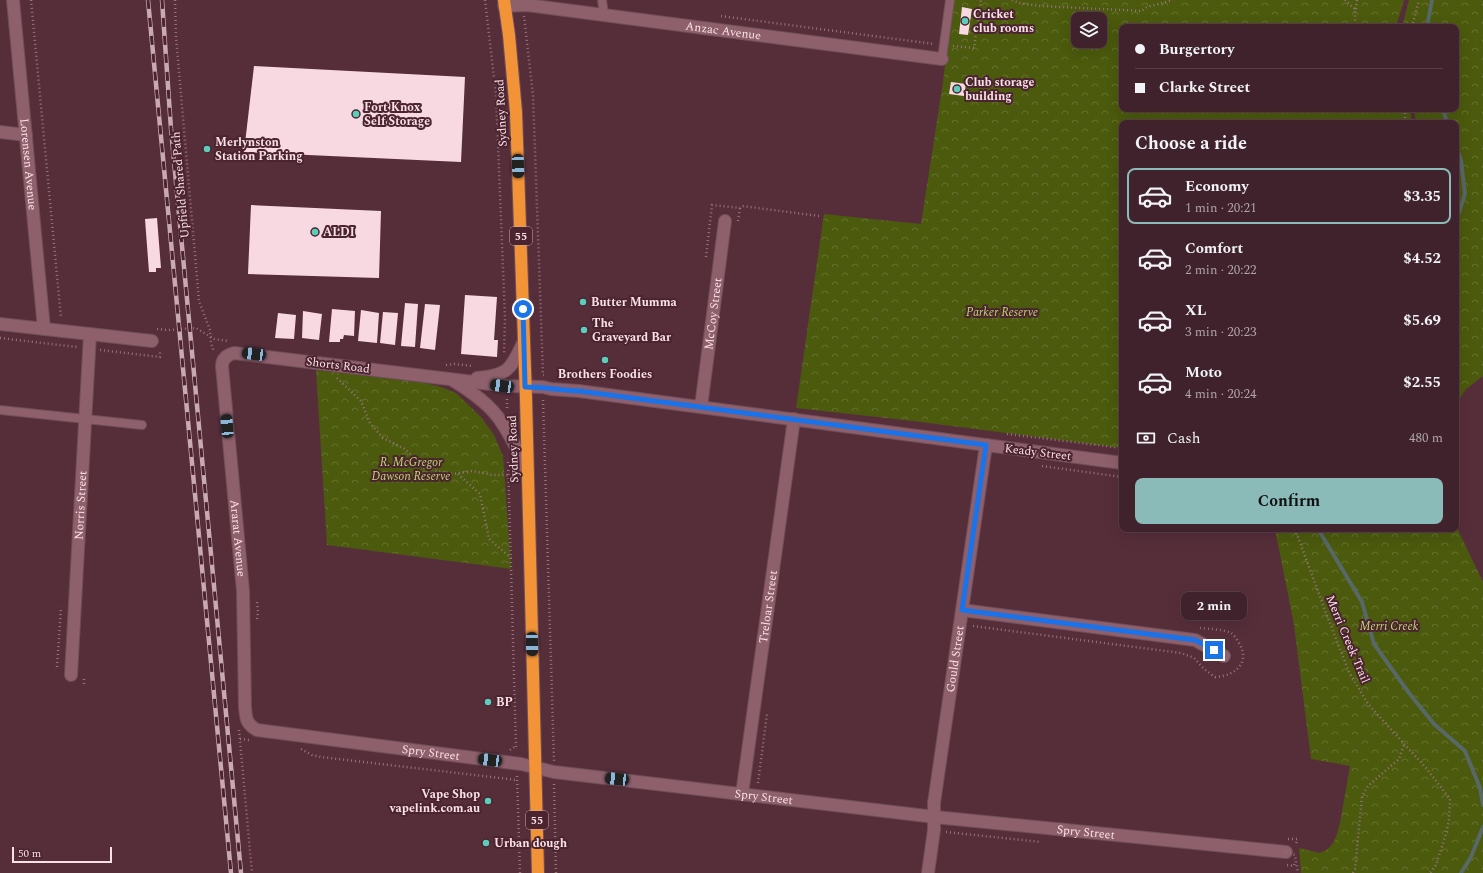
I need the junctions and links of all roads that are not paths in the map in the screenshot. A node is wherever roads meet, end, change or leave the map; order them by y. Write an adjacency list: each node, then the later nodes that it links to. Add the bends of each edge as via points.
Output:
1 (13, 0): 8 (street, Lorensen Avenue)
2 (602, 0): 5 (lane)
3 (950, 0): 6 (lane)
4 (504, 3): 5 (street, Anzac Avenue); 14 (highway, Sydney Road / 55, via 516,112)
5 (604, 14): 6 (street, Anzac Avenue)
6 (942, 59)
7 (0, 132): 8 (street)
8 (26, 135): 11 (street, Lorensen Avenue)
9 (725, 221): 18 (street, McCoy Street)
10 (0, 324): 11 (street)
11 (44, 329): 12 (street)
12 (90, 334): 13 (street); 20 (street, Norris Street)
13 (152, 341)
14 (524, 341): 16 (street, Shorts Road, via 512,365 505,372 490,377); 17 (highway, Sydney Road / 55)
15 (225, 358): 16 (street, Shorts Road, via 238,353); 29 (street, Ararat Avenue, via 222,366 242,591)
16 (456, 380): 17 (street, Shorts Road); 25 (street, Shorts Road, via 474,393 502,422)
17 (525, 387): 18 (street, Keady Street, via 579,391); 25 (highway, Sydney Road / 55)
18 (701, 407): 21 (street, Keady Street)
19 (0, 410): 20 (lane)
20 (85, 419): 22 (lane); 28 (street, Norris Street)
21 (794, 420): 23 (street, Keady Street); 31 (street, Treloar Street)
22 (142, 425)
23 (986, 445): 24 (street, Keady Street); 26 (street, Gould Street)
24 (1119, 463)
25 (528, 473): 30 (highway, Sydney Road / 55)
26 (962, 610): 27 (street, via 1195,640); 32 (street, Gould Street, via 934,803)
27 (1224, 656)
28 (71, 676)
29 (247, 722): 30 (street, Spry Street, via 257,730)
30 (536, 768): 31 (street, Spry Street); 34 (highway, Sydney Road / 55)
31 (742, 794): 32 (street, Spry Street)
32 (935, 817): 33 (street, Spry Street); 35 (street, Gould Street)
33 (1286, 852)
34 (538, 873)
35 (928, 873)

